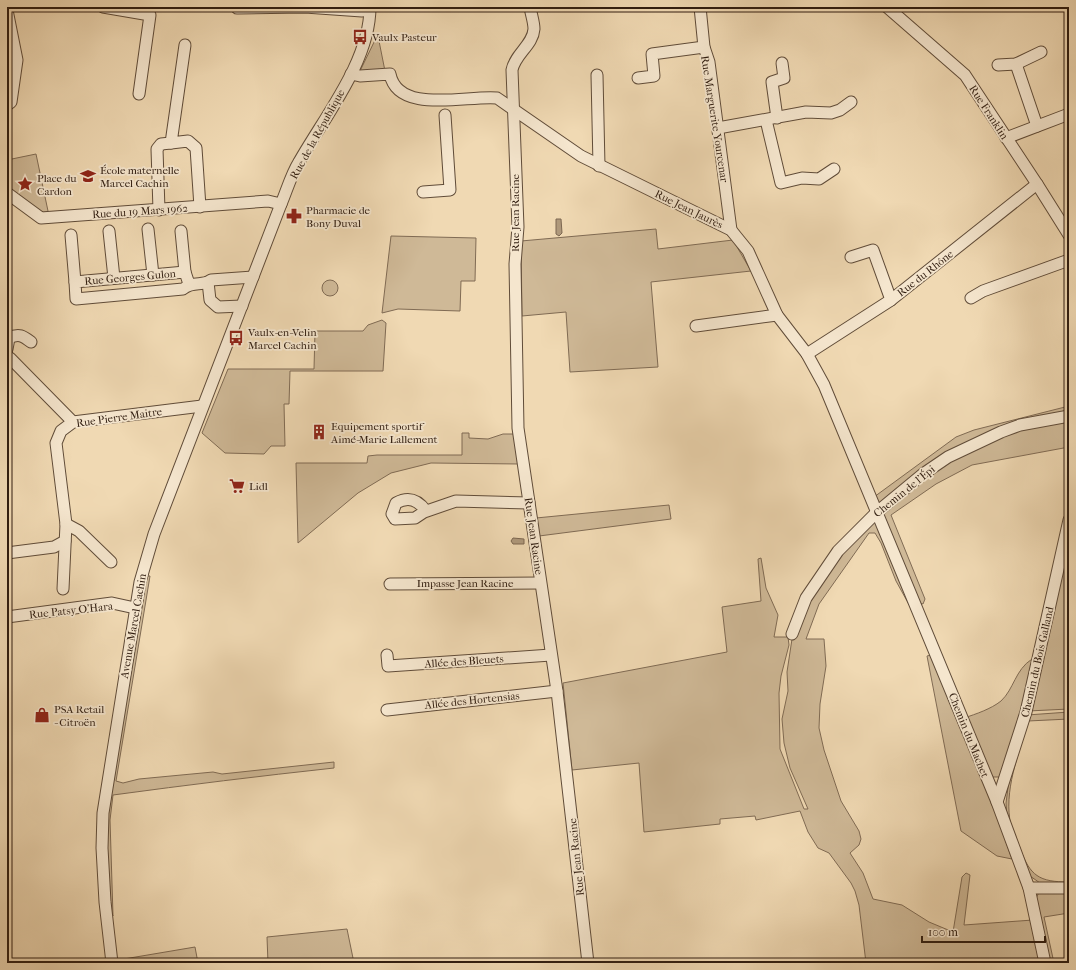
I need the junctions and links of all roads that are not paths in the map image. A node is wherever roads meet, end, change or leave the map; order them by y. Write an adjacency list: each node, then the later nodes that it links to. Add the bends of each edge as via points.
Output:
1 (103, 7): 20 (street, via 150,15)
2 (297, 7): 6 (street); 7 (street)
3 (530, 7): 24 (street, Rue Jean Racine, via 534,29 531,39 513,63)
4 (700, 7): 10 (street, Rue Marguerite Yourcenar)
5 (887, 7): 29 (street, Rue Franklin, via 965,76)
6 (238, 8)
7 (366, 9): 16 (street, Rue de la République, via 370,24)
8 (7, 10): 15 (street)
9 (185, 45): 30 (street)
10 (704, 47): 18 (street, via 652,54 654,76); 28 (street, Rue Marguerite Yourcenar, via 709,62)
11 (1041, 52): 13 (street)
12 (782, 63): 26 (street, via 784,78 772,82)
13 (1016, 64): 14 (street); 27 (street)
14 (998, 65)
15 (16, 68): 19 (street); 22 (street, via 11,102)
16 (351, 74): 23 (street, Rue Jean Jaurès, via 390,74 397,90 405,95); 36 (street, Rue de la République, via 298,164)
17 (597, 75): 31 (street)
18 (638, 78)
19 (7, 85)
20 (139, 94)
21 (851, 102): 26 (street, via 831,113 806,112)
22 (7, 107)
23 (445, 107): 24 (street, Rue Jean Jaurès, via 491,97); 34 (street, via 450,190)
24 (513, 107): 31 (street, Rue Jean Jaurès); 66 (street, Rue Jean Racine, via 518,227 515,264 518,428)
25 (1069, 114): 27 (street)
26 (771, 119): 28 (street); 32 (street, via 781,183 802,178 819,179)
27 (1037, 126): 29 (street)
28 (718, 128): 40 (street, Rue Marguerite Yourcenar)
29 (1006, 138): 33 (street, Rue Franklin)
30 (171, 143): 37 (street, via 188,141 196,148); 38 (street, via 161,144 157,149)
31 (599, 166): 40 (street, Rue Jean Jaurès)
32 (834, 169)
33 (1037, 184): 44 (street, Rue Franklin); 55 (street, Rue du Rhône)
34 (423, 192)
35 (7, 193): 38 (street, Rue du 19 Mars 1962, via 41,218)
36 (281, 204): 37 (street, Rue du 19 Mars 1962, via 268,201); 49 (street, Rue de la République)
37 (200, 207): 38 (street, Rue du 19 Mars 1962)
38 (159, 210)
39 (148, 229): 48 (street)
40 (731, 230): 57 (street, Rue Jean Jaurès, via 748,251)
41 (109, 231): 50 (street)
42 (181, 231): 47 (street)
43 (71, 235): 51 (street)
44 (1069, 235)
45 (851, 256): 55 (street, via 873,250)
46 (1069, 260): 54 (street, via 983,291)
47 (185, 272): 48 (street, Rue Georges Gulon); 53 (street, Rue Georges Gulon)
48 (152, 275): 50 (street, Rue Georges Gulon)
49 (253, 277): 52 (street, Rue Georges Gulon); 56 (street, Rue de la République)
50 (114, 278): 51 (street, Rue Georges Gulon)
51 (75, 282): 53 (street, Rue Georges Gulon, via 76,299 183,288)
52 (208, 282): 53 (street, Rue Georges Gulon); 56 (street, via 210,300 218,307)
53 (189, 284)
54 (971, 298)
55 (891, 300): 61 (street, Rue du Rhône)
56 (242, 306): 63 (street, Avenue Marcel Cachin)
57 (777, 315): 58 (street); 61 (street, Rue Jean Jaurès)
58 (696, 326)
59 (31, 342): 60 (street, via 15,335 9,338)
60 (7, 349)
61 (807, 354): 68 (street, Rue Jean Jaurès, via 824,385)
62 (7, 358): 65 (street, via 10,358)
63 (202, 406): 65 (street, Rue Pierre Maitre); 77 (street, Avenue Marcel Cachin, via 154,534 140,582)
64 (1069, 416): 68 (street, Chemin de l'Épi, via 1020,425 948,457)
65 (73, 422): 70 (street, Rue Pierre Maitre, via 61,431 56,443)
66 (529, 503): 67 (street, via 456,501); 74 (street, Rue Jean Racine)
67 (426, 511)
68 (877, 512): 79 (street, Chemin de l'Épi, via 838,552 815,583 806,598); 84 (street, Chemin du Machet)
69 (1069, 520): 84 (street, Chemin du Bois Galland, via 1026,712)
70 (66, 524): 71 (street, Rue Pierre Maitre); 73 (street, via 79,531)
71 (64, 541): 72 (street, via 54,547); 76 (street, Rue Pierre Maitre)
72 (7, 553)
73 (111, 562)
74 (540, 583): 75 (street, Impasse Jean Racine); 81 (street, Rue Jean Racine)
75 (390, 584)
76 (63, 589)
77 (136, 608): 78 (street, Rue Patsy O'Hara, via 112,603); 87 (street, Avenue Marcel Cachin, via 103,819 105,902)
78 (7, 617)
79 (792, 634)
80 (387, 655): 81 (street, Allée des Bleuets, via 388,666)
81 (551, 655): 82 (street, Rue Jean Racine)
82 (557, 691): 83 (street, Allée des Hortensias); 88 (street, Rue Jean Racine)
83 (387, 710)
84 (997, 802): 85 (street, Chemin du Machet)
85 (1029, 888): 86 (street); 89 (street, Chemin du Machet)
86 (1069, 888)
87 (112, 963)
88 (588, 963)
89 (1045, 963)

